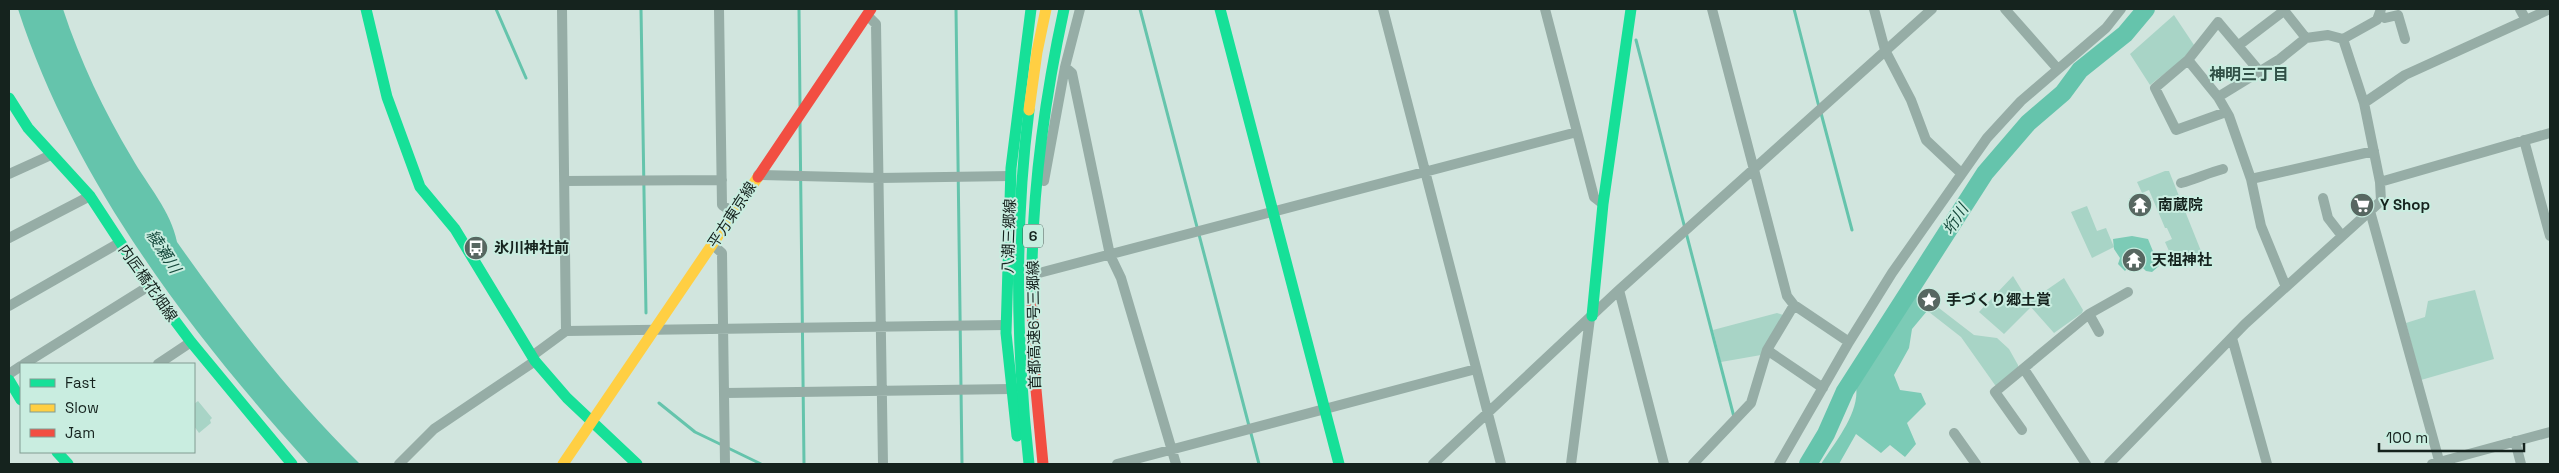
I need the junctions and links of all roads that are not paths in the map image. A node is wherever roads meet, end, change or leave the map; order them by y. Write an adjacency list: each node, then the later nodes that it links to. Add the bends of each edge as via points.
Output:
1 (366, 9): 87 (main road, via 387,96 420,187 460,237)
2 (562, 9): 53 (street)
3 (719, 9): 51 (street)
4 (1032, 9): 48 (main road, 八潮三郷線); 52 (main road, 八潮三郷線)
5 (1046, 9): 116 (main road, 首都高速6号三郷線 / 6, bridge, via 1031,89 1017,245 1018,338)
6 (1064, 9): 117 (main road, 首都高速6号三郷線 / 6, bridge, via 1042,123 1032,245 1032,339)
7 (1080, 9): 29 (street)
8 (1220, 9): 60 (main road)
9 (1383, 9): 44 (street)
10 (1545, 9): 37 (street)
11 (1631, 9): 58 (main road)
12 (1712, 9): 42 (street)
13 (1874, 9): 27 (street)
14 (1932, 9): 27 (street)
15 (2005, 9): 30 (street)
16 (2121, 9): 30 (street, via 2106,28)
17 (2520, 9): 22 (street)
18 (2550, 9): 22 (street)
19 (2284, 10): 23 (street); 26 (street)
20 (869, 12): 47 (main road, 平方東京線); 49 (street, via 876,24)
21 (2380, 12): 24 (street, via 2377,20); 25 (street, via 2385,18 2398,15)
22 (2526, 20): 34 (street, via 2405,75)
23 (2306, 38): 24 (street, via 2328,35); 31 (street)
24 (2343, 39): 34 (street)
25 (2404, 39)
26 (2239, 44): 28 (street, via 2218,22); 31 (street)
27 (1885, 50): 42 (street); 45 (street, via 1911,100 1926,140)
28 (2188, 60): 32 (street); 35 (street, via 2154,88 2176,130)
29 (1066, 67): 52 (street); 67 (street, via 1072,74)
30 (2057, 68): 45 (street, via 2002,120)
31 (2260, 72): 32 (street)
32 (2218, 97): 35 (street)
33 (9, 98): 36 (main road, 内匠橋花畑線)
34 (2364, 103): 40 (street)
35 (2226, 112): 50 (street)
36 (12, 113): 41 (main road, 内匠橋花畑線)
37 (1577, 132): 44 (street); 58 (street, via 1594,196)
38 (2550, 132): 39 (street)
39 (2524, 140): 54 (street); 63 (street)
40 (2374, 151): 50 (street); 54 (street)
41 (51, 155): 46 (street); 56 (main road, 内匠橋花畑線)
42 (1754, 169): 71 (street); 73 (street, via 1787,296)
43 (2223, 169): 55 (street)
44 (1426, 172): 60 (street); 91 (street)
45 (1961, 173): 85 (street)
46 (9, 174)
47 (758, 175): 49 (street); 61 (main road, 平方東京線)
48 (1011, 176): 49 (street); 77 (main road, 八潮三郷線)
49 (879, 178): 78 (street)
50 (2251, 179): 70 (street, via 2261,226)
51 (722, 180): 53 (street); 61 (street, via 722,205)
52 (1044, 180): 68 (main road, 八潮三郷線)
53 (564, 181): 81 (street)
54 (2380, 182): 59 (street, via 2381,201)
55 (2181, 183)
56 (90, 196): 64 (street); 65 (main road, 内匠橋花畑線)
57 (2323, 198): 62 (street, via 2328,218)
58 (1603, 204): 76 (main road)
59 (2370, 211): 62 (street); 132 (street)
60 (1273, 212): 67 (street); 101 (main road)
61 (734, 213): 66 (main road, 平方東京線)
62 (2342, 236): 70 (street)
63 (2550, 236)
64 (9, 238)
65 (119, 243): 69 (main road, 内匠橋花畑線); 74 (street)
66 (712, 246): 79 (street, via 722,253); 80 (main road, 平方東京線)
67 (1110, 255): 68 (street); 108 (street, via 1121,278)
68 (1039, 273): 95 (main road, 八潮三郷線)
69 (149, 286): 84 (main road, 内匠橋花畑線); 88 (street)
70 (2286, 287): 83 (street)
71 (1619, 290): 76 (street); 125 (street)
72 (2128, 292): 75 (street)
73 (1794, 305): 85 (street); 86 (street)
74 (9, 306)
75 (2089, 314): 82 (street); 92 (street)
76 (1591, 317): 102 (street); 124 (street)
77 (1006, 325): 78 (street); 96 (main road, 八潮三郷線)
78 (880, 328): 79 (street); 98 (street)
79 (724, 329): 80 (street); 99 (street)
80 (654, 330): 81 (street); 103 (main road, 平方東京線)
81 (566, 331): 87 (street)
82 (2099, 332)
83 (2232, 338): 130 (street); 131 (street)
84 (191, 342): 89 (street); 109 (main road, 内匠橋花畑線)
85 (1849, 342): 97 (street)
86 (1767, 350): 97 (street); 126 (street, via 1752,403)
87 (534, 358): 103 (main road, via 554,384); 110 (street, via 434,429)
88 (26, 363)
89 (160, 363)
90 (20, 367): 93 (street)
91 (1476, 369): 101 (street); 102 (street)
92 (2024, 369): 104 (street, via 1995,392); 129 (street)
93 (9, 374)
94 (9, 380): 100 (main road)
95 (1041, 386): 96 (main road); 118 (main road, 八潮三郷線)
96 (1012, 388): 98 (street); 115 (main road, 八潮三郷線)
97 (1823, 388): 127 (street)
98 (882, 390): 99 (street); 114 (street)
99 (724, 393): 113 (street)
100 (20, 398)
101 (1324, 409): 108 (street); 121 (main road)
102 (1488, 414): 122 (street); 123 (street)
103 (593, 421): 111 (main road, 平方東京線); 112 (main road)
104 (2022, 430)
105 (2550, 432): 107 (street)
106 (1954, 433): 128 (street)
107 (2515, 441): 132 (street); 133 (street)
108 (1172, 448): 119 (street); 120 (street)
109 (292, 464)
110 (398, 464)
111 (563, 464)
112 (637, 464)
113 (725, 464)
114 (883, 464)
115 (1021, 464)
116 (1029, 464)
117 (1043, 464)
118 (1052, 464)
119 (1116, 464)
120 (1176, 464)
121 (1339, 464)
122 (1433, 464)
123 (1501, 464)
124 (1571, 464)
125 (1664, 464)
126 (1693, 464)
127 (1779, 464)
128 (1976, 464)
129 (2086, 464)
130 (2109, 464)
131 (2266, 464)
132 (2437, 464)
133 (2522, 464)

